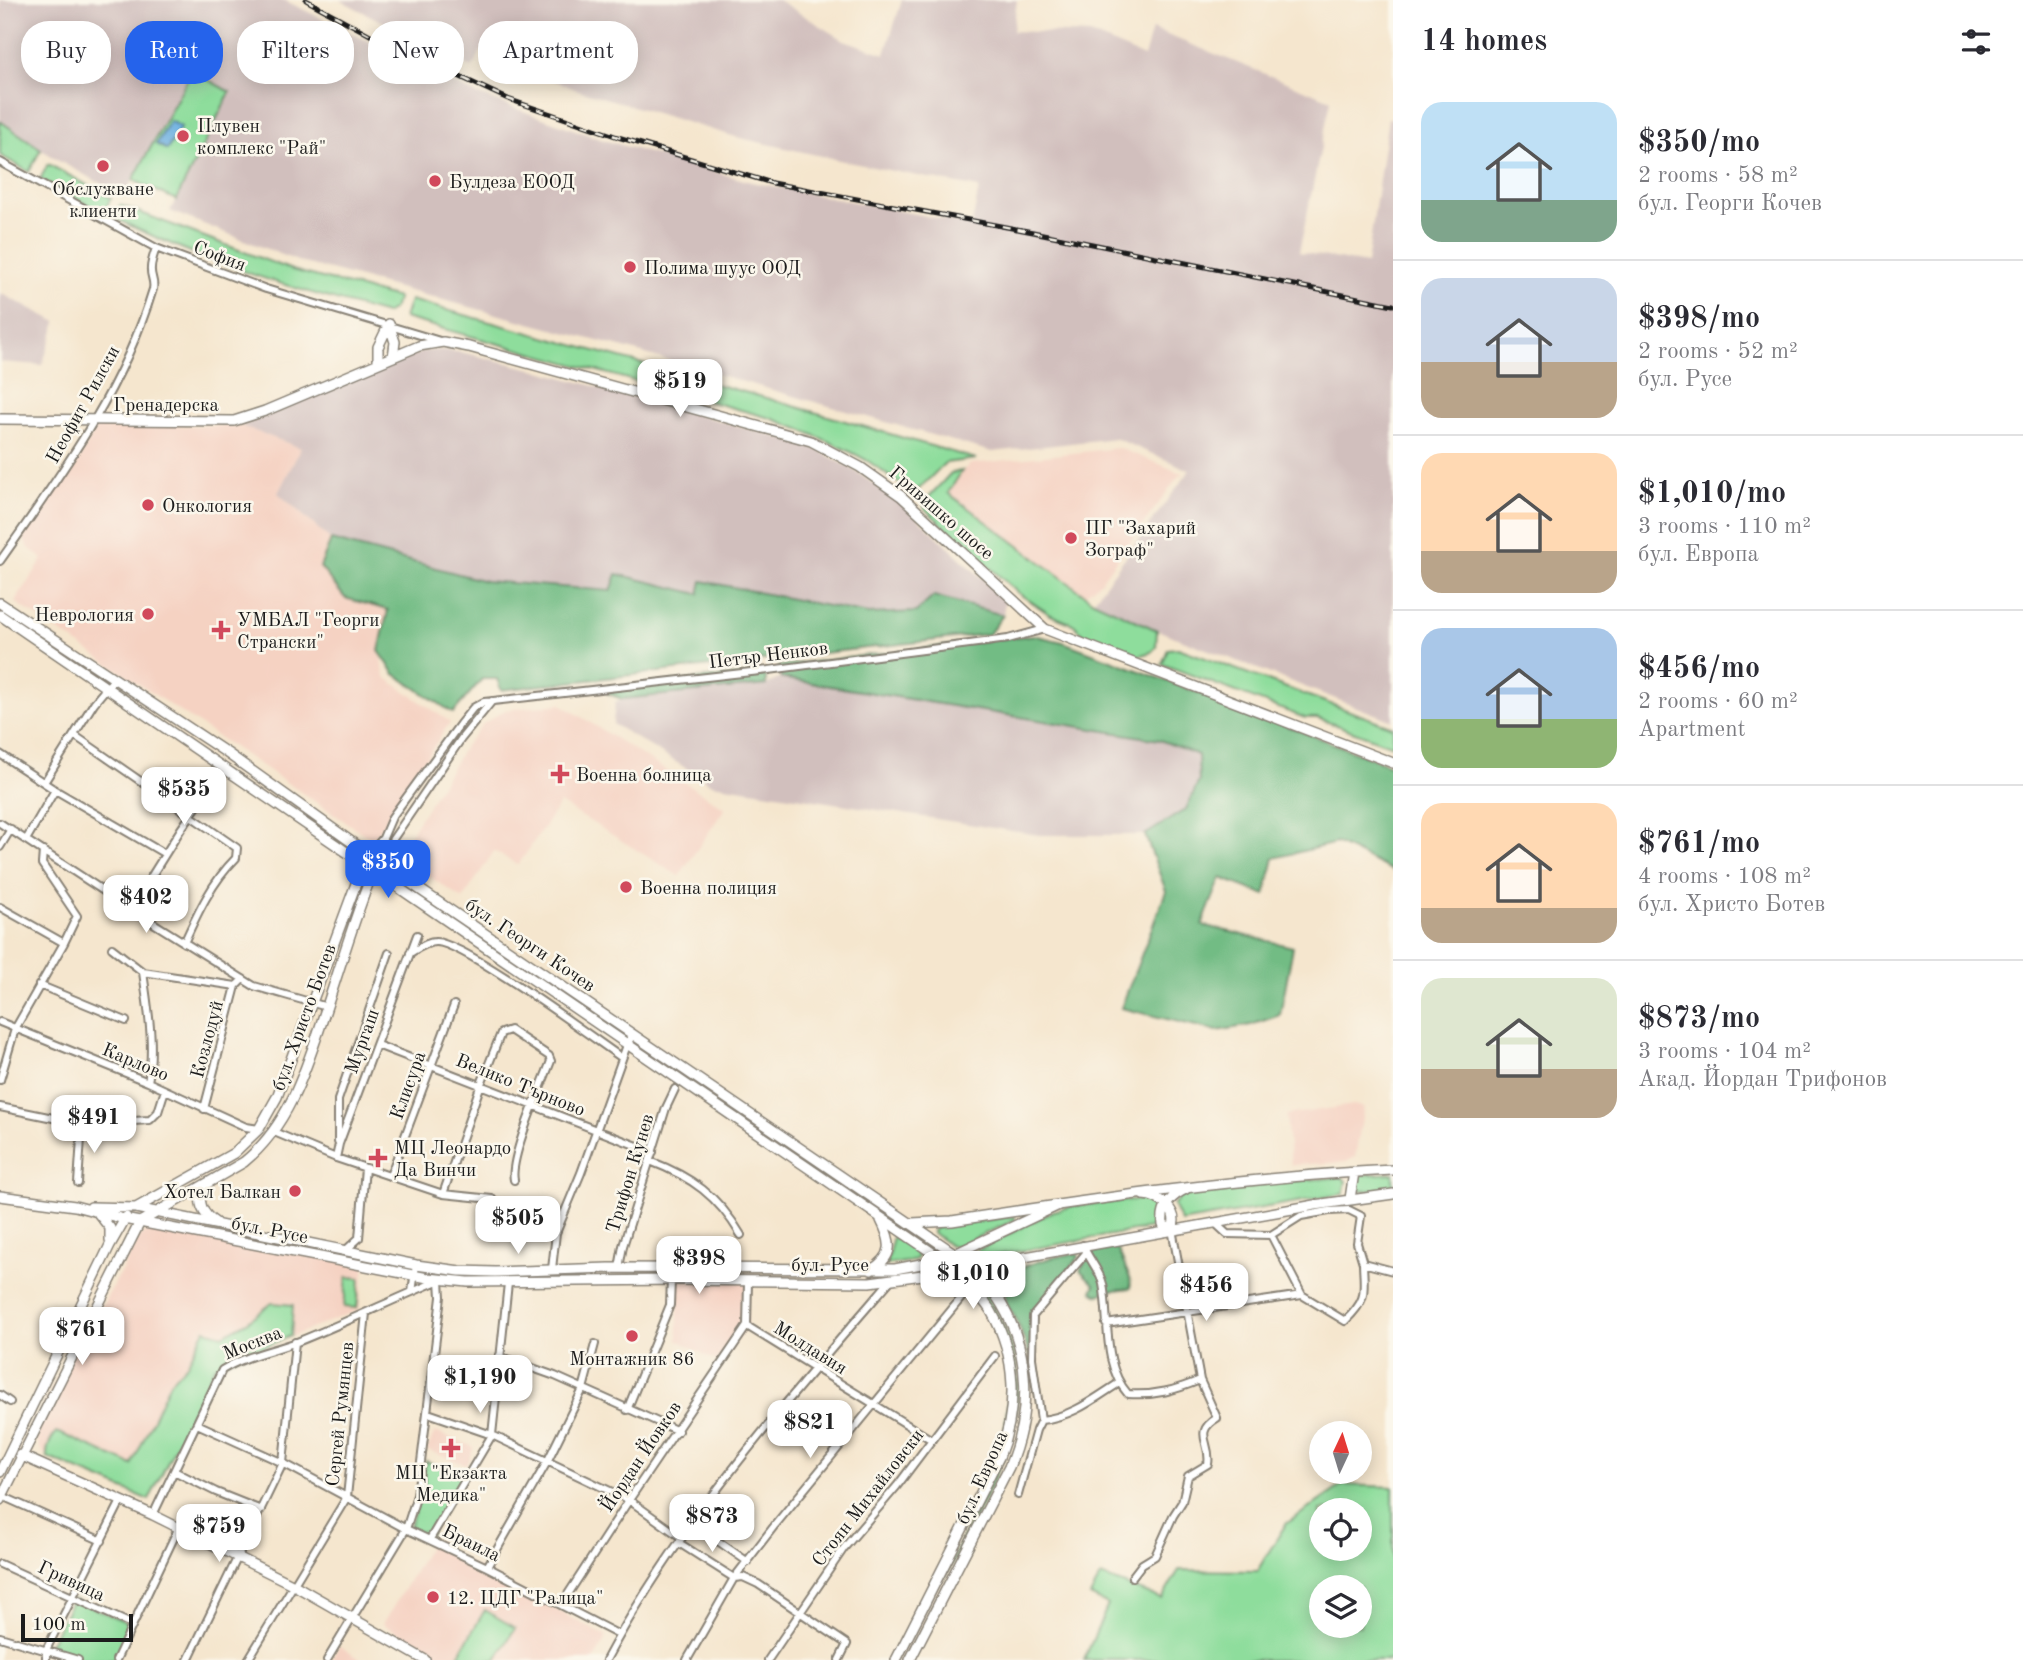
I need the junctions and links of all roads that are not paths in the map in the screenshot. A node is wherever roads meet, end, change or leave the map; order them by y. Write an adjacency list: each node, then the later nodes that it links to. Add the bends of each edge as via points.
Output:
1 (0, 162): 2 (street, София)
2 (156, 248): 3 (street, София, via 266,289); 8 (street, Неофит Рилски, via 150,271 154,285 126,364)
3 (389, 324): 4 (street, София); 5 (main road, via 395,342); 6 (main road, via 378,347)
4 (443, 342): 5 (main road, Гренадерска); 12 (main road, Гривишко шосе, via 811,441 901,496)
5 (393, 357): 6 (main road, Гренадерска)
6 (378, 363): 8 (main road, Гренадерска, via 234,421)
7 (0, 419): 8 (main road, Гренадерска)
8 (95, 421): 9 (street, Неофит Рилски)
9 (0, 561)
10 (0, 603): 13 (main road, бул. Георги Кочев)
11 (0, 615): 13 (main road, бул. Георги Кочев)
12 (1045, 629): 14 (street, Петър Ненков, via 1008,639); 17 (main road, Гривишко шосе)
13 (111, 683): 15 (street); 28 (main road, бул. Георги Кочев, via 227,753); 30 (main road, бул. Георги Кочев)
14 (492, 701): 28 (street, Петър Ненков, via 473,708); 29 (street)
15 (74, 735): 18 (street); 21 (street)
16 (0, 754): 18 (street)
17 (1393, 763)
18 (45, 781): 20 (street)
19 (212, 785): 21 (street)
20 (55, 790): 24 (street); 27 (street)
21 (190, 815): 27 (street); 36 (street, via 237,848 236,858 200,907)
22 (0, 822): 23 (street)
23 (10, 830): 24 (street); 25 (street)
24 (26, 840): 26 (street)
25 (0, 847)
26 (43, 851): 33 (street); 35 (street, via 46,872 77,916)
27 (165, 854): 33 (street)
28 (369, 855): 29 (main road, бул. Георги Кочев); 30 (main road, бул. Христо Ботев)
29 (378, 861): 31 (main road, бул. Христо Ботев); 52 (main road, бул. Георги Кочев)
30 (363, 864): 31 (main road, бул. Георги Кочев); 45 (main road, бул. Христо Ботев)
31 (373, 871): 44 (main road, бул. Георги Кочев); 47 (main road, бул. Христо Ботев)
32 (0, 907): 35 (street)
33 (131, 909): 36 (street)
34 (417, 935): 39 (street, Мургаш)
35 (65, 943): 42 (street)
36 (184, 943): 41 (street)
37 (112, 948): 40 (street)
38 (389, 953): 69 (street, via 338,1100)
39 (410, 953): 50 (street, via 433,941 449,944); 53 (street, Мургаш)
40 (143, 972): 43 (street); 58 (street, via 152,1057)
41 (243, 979): 43 (street, Козлодуй); 45 (street)
42 (39, 985): 48 (street); 51 (street)
43 (236, 986): 64 (street, Козлодуй)
44 (566, 1002): 50 (street); 54 (main road, бул. Георги Кочев)
45 (313, 1003): 47 (street); 66 (main road, бул. Христо Ботев, via 277,1097)
46 (454, 1005): 56 (street, Клисура)
47 (327, 1007): 68 (main road, бул. Христо Ботев, via 311,1056)
48 (126, 1021)
49 (0, 1022): 51 (street, Карлово)
50 (574, 1025): 55 (street)
51 (15, 1029): 57 (street); 58 (street, Карлово)
52 (633, 1034): 54 (street); 97 (main road, бул. Георги Кочев)
53 (377, 1045): 56 (street, Велико Търново); 69 (street, Мургаш)
54 (627, 1045): 55 (street); 93 (main road, бул. Георги Кочев)
55 (622, 1058): 67 (street)
56 (431, 1066): 59 (street, Велико Търново); 76 (street, Клисура)
57 (0, 1080)
58 (148, 1082): 61 (street, Карлово)
59 (481, 1084): 62 (street, Велико Търново); 62 (street, via 501,1032 510,1030 551,1061); 81 (street)
60 (675, 1089): 70 (street, Трифон Кунев)
61 (165, 1090): 64 (street, Карлово); 65 (street, via 158,1112 150,1120)
62 (532, 1105): 67 (street, Велико Търново); 77 (street)
63 (0, 1107): 65 (street)
64 (204, 1109): 66 (street, Карлово)
65 (82, 1124): 78 (street)
66 (259, 1129): 90 (main road, бул. Христо Ботев, via 234,1153)
67 (595, 1130): 70 (street, Велико Търново); 111 (street, via 556,1233)
68 (274, 1132): 71 (street); 80 (main road, бул. Христо Ботев, via 244,1162)
69 (339, 1144): 71 (street, Мургаш)
70 (653, 1152): 72 (street, Трифон Кунев)
71 (336, 1158): 73 (street)
72 (650, 1161): 100 (street, via 707,1192); 110 (street, Трифон Кунев)
73 (365, 1168): 76 (street); 104 (street, via 359,1238)
74 (1393, 1170): 75 (main road, бул. Русе)
75 (1354, 1172): 79 (main road, бул. Русе); 86 (main road)
76 (390, 1177): 81 (street)
77 (514, 1180)
78 (78, 1183)
79 (1204, 1185): 83 (main road, бул. Русе); 88 (main road, via 1181,1191)
80 (202, 1186): 92 (main road, бул. Христо Ботев); 98 (main road, via 200,1206)
81 (443, 1194): 85 (street)
82 (1393, 1194): 86 (main road, бул. Русе)
83 (1125, 1195): 87 (main road, бул. Русе); 88 (main road, via 1151,1196)
84 (0, 1196): 89 (main road)
85 (492, 1199)
86 (1350, 1199): 96 (main road, бул. Русе)
87 (1059, 1205): 97 (main road, бул. Русе); 105 (main road, бул. Русе)
88 (1166, 1205): 99 (main road, via 1163,1223)
89 (75, 1206): 90 (main road); 91 (main road)
90 (136, 1208): 92 (main road, бул. Русе); 94 (main road, бул. Христо Ботев)
91 (97, 1212): 94 (main road); 102 (main road, via 110,1228)
92 (156, 1212): 95 (main road, бул. Христо Ботев); 98 (main road, бул. Русе)
93 (881, 1218): 107 (main road, бул. Георги Кочев); 114 (main road, via 889,1248 883,1262)
94 (124, 1219): 95 (main road, бул. Русе); 102 (main road, бул. Христо Ботев)
95 (140, 1222): 113 (main road, бул. Русе); 148 (main road)
96 (1214, 1222): 99 (main road, бул. Русе); 101 (street, via 1227,1234)
97 (910, 1223): 105 (main road, бул. Георги Кочев)
98 (223, 1227): 104 (main road, бул. Русе)
99 (1172, 1229): 103 (main road, бул. Русе); 125 (street)
100 (741, 1235)
101 (1271, 1235): 108 (street, via 1301,1216 1349,1210 1361,1216 1357,1243); 123 (street)
102 (110, 1245): 147 (main road, бул. Христо Ботев)
103 (1085, 1249): 106 (main road, бул. Русе); 127 (street, via 1102,1282); 142 (street, via 1033,1316 1032,1358)
104 (346, 1250): 113 (main road, бул. Русе)
105 (956, 1254): 107 (main road, бул. Русе); 109 (main road, бул. Георги Кочев)
106 (1029, 1255): 109 (main road, бул. Русе); 124 (main road, via 1007,1270)
107 (942, 1260): 112 (main road, бул. Георги Кочев); 114 (main road, бул. Русе)
108 (1363, 1263): 115 (street); 123 (street, via 1361,1305 1345,1321)
109 (973, 1266): 112 (main road, бул. Русе); 124 (main road, бул. Европа)
110 (619, 1268): 111 (main road, бул. Русе); 114 (main road, бул. Русе)
111 (552, 1269): 113 (main road, бул. Русе)
112 (956, 1269): 118 (main road, бул. Русе); 121 (main road, бул. Европа)
113 (415, 1270): 116 (main road, бул. Русе); 122 (street)
114 (870, 1270)
115 (1393, 1270)
116 (440, 1280): 120 (main road, бул. Русе); 122 (street, Москва); 141 (street)
117 (671, 1280): 119 (main road, бул. Русе); 120 (main road, бул. Русе); 140 (street, via 670,1305)
118 (890, 1281): 119 (main road, бул. Русе); 133 (street)
119 (748, 1282): 128 (street, Молдавия)
120 (508, 1283): 131 (street)
121 (971, 1286): 139 (street); 192 (main road, бул. Европа, via 991,1311 1005,1345 1012,1387 1010,1422 999,1457)
122 (412, 1292): 126 (street, Москва)
123 (1302, 1295): 125 (street)
124 (1000, 1301): 193 (main road, бул. Европа, via 1022,1362 1025,1397 1021,1429 1009,1467)
125 (1188, 1312): 127 (street); 134 (street)
126 (366, 1313): 129 (street, Москва); 154 (street, Сергей Румянцев)
127 (1106, 1324): 135 (street)
128 (747, 1326): 133 (street, Молдавия); 144 (street, Йордан Йовков)
129 (295, 1342): 143 (street, Москва, via 222,1370); 150 (street)
130 (595, 1344): 136 (street)
131 (499, 1356): 136 (street); 145 (street)
132 (995, 1356): 146 (street, Стоян Михайловски)
133 (816, 1367): 139 (street, Молдавия); 160 (street)
134 (1200, 1380): 135 (street, via 1146,1395 1129,1394); 170 (street, via 1217,1418 1204,1432 1210,1459 1188,1476 1182,1502 1155,1556)
135 (1119, 1383): 142 (street, via 1069,1414)
136 (583, 1389): 140 (street); 149 (street)
137 (0, 1395): 138 (street)
138 (10, 1402)
139 (872, 1404): 146 (street, Молдавия); 167 (street)
140 (627, 1410): 144 (street)
141 (428, 1412): 145 (street); 162 (street, via 416,1496)
142 (1041, 1420): 153 (street)
143 (197, 1424): 150 (street, Браила); 151 (street, Москва)
144 (678, 1431): 156 (street, Йордан Йовков)
145 (492, 1435): 149 (street); 163 (street)
146 (932, 1440): 175 (street, Стоян Михайловски, via 844,1548)
147 (5, 1449): 148 (street); 152 (main road, бул. Христо Ботев)
148 (20, 1455): 155 (main road); 157 (main road)
149 (547, 1462): 156 (street); 169 (street)
150 (283, 1463): 154 (street, Браила); 158 (street)
151 (174, 1471): 158 (street); 159 (street, Москва)
152 (0, 1472)
153 (1018, 1495)
154 (347, 1497): 162 (street, Браила); 172 (street, Сергей Румянцев)
155 (1, 1498): 164 (street)
156 (629, 1500): 165 (street); 174 (street, Йордан Йовков)
157 (121, 1501): 159 (main road); 164 (street)
158 (261, 1510): 166 (street)
159 (153, 1515): 161 (main road)
160 (692, 1523): 165 (street); 167 (street)
161 (178, 1527): 166 (main road); 177 (street)
162 (405, 1529): 163 (street, Браила); 176 (street)
163 (430, 1539): 169 (street, Браила)
164 (102, 1541): 173 (street)
165 (681, 1541): 171 (street); 178 (street)
166 (237, 1556): 172 (main road); 184 (street)
167 (748, 1562): 171 (street)
168 (0, 1564): 173 (street, Гривица)
169 (487, 1567): 174 (street, Браила)
170 (1132, 1577)
171 (734, 1578): 175 (street, via 758,1584); 189 (street)
172 (294, 1585): 176 (main road); 185 (street, Сергей Румянцев)
173 (72, 1599): 177 (street, Гривица); 180 (street)
174 (561, 1605): 178 (street, Браила)
175 (799, 1612): 190 (street, Стоян Михайловски); 191 (street, via 847,1644)
176 (351, 1618): 186 (street); 187 (main road)
177 (131, 1625): 183 (street)
178 (619, 1635): 188 (street)
179 (0, 1637): 180 (street)
180 (46, 1650): 181 (street); 182 (street)
181 (46, 1660)
182 (78, 1660)
183 (116, 1660)
184 (187, 1660)
185 (248, 1660)
186 (327, 1660)
187 (425, 1660)
188 (606, 1660)
189 (687, 1660)
190 (768, 1660)
191 (839, 1660)
192 (896, 1660)
193 (910, 1660)

